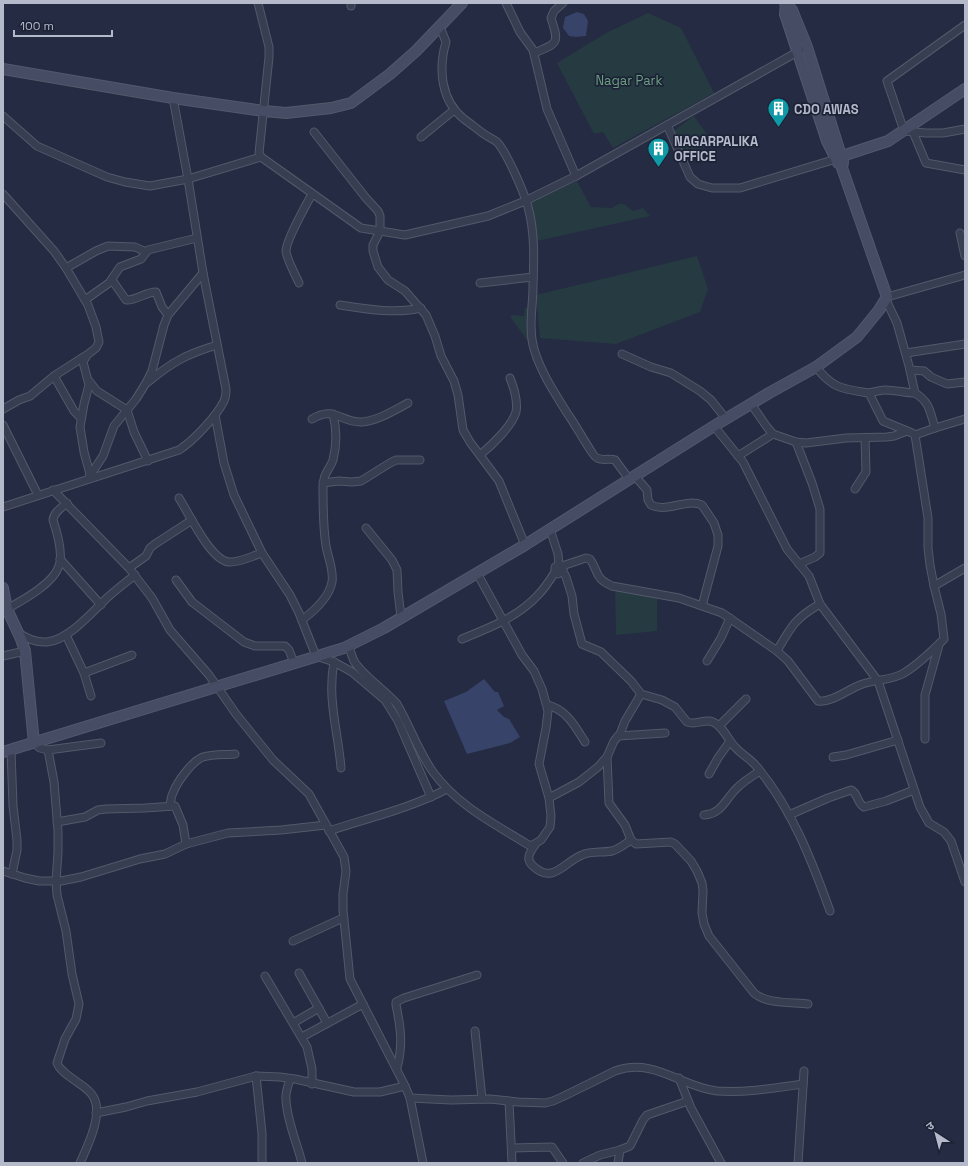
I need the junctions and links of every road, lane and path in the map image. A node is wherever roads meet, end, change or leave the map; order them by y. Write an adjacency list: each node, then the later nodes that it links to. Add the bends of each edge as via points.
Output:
1 (258, 3): 14 (street, via 269,47)
2 (462, 3): 7 (street)
3 (506, 3): 9 (street)
4 (563, 3): 9 (street, via 554,11 551,18 556,39 552,45)
5 (785, 4): 8 (street, via 792,10)
6 (965, 25): 18 (street, via 887,81)
7 (440, 28): 13 (street, via 446,42 441,71 446,93); 14 (street, via 390,74 351,103 331,108)
8 (802, 49): 16 (street); 22 (street)
9 (534, 54): 24 (street, via 547,109)
10 (3, 69): 12 (street)
11 (965, 89): 18 (street)
12 (173, 98): 14 (street); 25 (street)
13 (454, 110): 20 (street); 28 (street, via 496,141 505,154)
14 (264, 111): 21 (street)
15 (3, 116): 25 (street, via 37,146 106,177 150,186)
16 (667, 125): 22 (street, via 690,177 698,184 712,188 740,188); 24 (street)
17 (965, 130): 18 (street, via 943,133)
18 (909, 131): 22 (street); 23 (street, via 926,163)
19 (314, 132): 29 (street, via 378,211)
20 (421, 137)
21 (260, 157): 25 (street); 27 (street)
22 (838, 158): 41 (street)
23 (965, 170)
24 (576, 176): 28 (street)
25 (188, 179): 31 (street)
26 (3, 194): 34 (street)
27 (312, 194): 29 (street, via 361,228); 39 (street, via 286,247)
28 (525, 201): 29 (street, via 488,216 405,235); 37 (street, via 532,226)
29 (380, 231): 44 (street, via 373,245 378,267 388,280 405,291)
30 (960, 234): 33 (street)
31 (197, 238): 32 (street); 35 (street)
32 (146, 252): 34 (street, via 135,247 108,246); 38 (street, via 141,259 120,267)
33 (965, 256)
34 (66, 268): 42 (street)
35 (203, 273): 45 (street); 46 (street)
36 (965, 275): 41 (street)
37 (533, 277): 40 (street); 83 (street, via 531,326 534,348 544,374 594,456 615,460)
38 (112, 280): 42 (street); 45 (street, via 128,301 156,292)
39 (299, 283)
40 (480, 284)
41 (887, 298): 48 (street); 51 (street, via 857,337)
42 (85, 300): 50 (street, via 92,314 99,342)
43 (340, 305): 44 (street, via 385,311)
44 (421, 308): 78 (street, via 454,381 463,430)
45 (168, 316): 57 (street)
46 (217, 344): 57 (street, via 184,356); 65 (street, via 226,389 224,402)
47 (965, 344): 48 (street)
48 (906, 353): 52 (street)
49 (622, 354): 68 (street, via 671,373 700,391)
50 (87, 355): 53 (street); 55 (street, via 83,362)
51 (816, 367): 58 (street, via 824,377 840,388); 61 (street)
52 (910, 370): 56 (street, via 924,370 931,377 947,384); 59 (street)
53 (54, 376): 62 (street, via 30,396); 66 (street, via 74,411)
54 (510, 378): 78 (street, via 517,403 515,415 500,436)
55 (89, 381): 63 (street, via 97,391); 66 (street)
56 (965, 382)
57 (146, 383): 63 (street)
58 (869, 393): 59 (street, via 884,390); 73 (street, via 883,421)
59 (915, 393): 72 (street, via 928,404)
60 (408, 403): 64 (street, via 378,418 362,422 354,422)
61 (751, 404): 68 (street); 74 (street)
62 (3, 409)
63 (126, 410): 81 (street); 82 (street, via 114,426 103,456)
64 (333, 414): 67 (street, via 323,413); 84 (street, via 336,447)
65 (215, 415): 81 (street, via 179,450); 95 (street, via 224,463 234,495)
66 (81, 418): 82 (street, via 82,442)
67 (312, 419)
68 (726, 419): 71 (street)
69 (965, 419): 72 (street)
70 (3, 425): 87 (street)
71 (714, 426): 79 (street); 83 (street)
72 (935, 428): 75 (street)
73 (907, 431): 75 (street); 76 (street, via 894,436)
74 (773, 434): 77 (street); 79 (street)
75 (915, 435): 104 (street, via 928,518 928,548)
76 (865, 438): 77 (street); 85 (street, via 866,472)
77 (796, 442): 97 (street, via 820,509 820,553)
78 (480, 455): 94 (street, via 499,481)
79 (738, 456): 97 (street, via 787,549)
80 (420, 460): 84 (street, via 396,460 361,481)
81 (148, 461): 82 (street)
82 (89, 476): 86 (street)
83 (632, 477): 93 (street); 108 (street, via 647,490 651,505 661,508 699,504 714,523 718,546)
84 (323, 483): 112 (street, via 324,530 332,582 314,610)
85 (855, 489)
86 (53, 490): 87 (street); 89 (street)
87 (38, 495): 90 (street)
88 (179, 498): 91 (street)
89 (66, 503): 96 (street, via 53,517); 98 (street)
90 (3, 507)
91 (192, 520): 95 (street, via 212,552 222,560 236,561); 98 (street, via 155,544 146,556)
92 (366, 528): 110 (street, via 397,570)
93 (550, 529): 94 (street); 100 (street)
94 (525, 544): 101 (street)
95 (262, 553): 112 (street, via 286,588)
96 (60, 559): 106 (street); 109 (street, via 59,566 51,578)
97 (799, 564): 107 (street, via 809,576)
98 (129, 568): 102 (street)
99 (965, 568): 104 (street)
100 (560, 569): 108 (street, via 586,558 590,559 604,583 679,598); 113 (street, via 538,595 516,614); 130 (street, via 566,577 572,596 582,644 601,652)
101 (477, 573): 110 (street); 113 (street)
102 (135, 575): 106 (street); 129 (street, via 170,630)
103 (176, 580): 126 (street, via 192,602 244,642 255,646 285,646)
104 (934, 586): 117 (street, via 944,639)
105 (3, 588): 109 (street)
106 (101, 604): 115 (street)
107 (820, 604): 120 (street, via 795,622); 128 (street)
108 (702, 606): 111 (street)
109 (7, 610): 114 (street)
110 (402, 617): 118 (street)
111 (730, 618): 120 (street); 124 (street)
112 (302, 620): 123 (street)
113 (503, 621): 116 (street); 133 (street, via 534,671)
114 (18, 633): 115 (street, via 40,642 52,642); 119 (street)
115 (66, 635): 127 (street)
116 (462, 639)
117 (939, 644): 128 (street, via 904,673); 137 (street, via 925,695)
118 (349, 646): 123 (street); 151 (street, via 358,667 397,704 432,771)
119 (24, 651): 122 (street); 141 (street)
120 (777, 651): 128 (street, via 788,661 818,701 825,701 859,685)
121 (132, 654): 127 (street)
122 (3, 656)
123 (316, 656): 125 (street); 126 (street)
124 (707, 661)
125 (334, 662): 148 (street, via 332,704); 153 (street, via 352,672 379,694 392,709)
126 (294, 663): 129 (street)
127 (84, 673): 131 (street)
128 (878, 681): 138 (street)
129 (217, 688): 141 (street); 159 (street, via 273,760 309,794)
130 (641, 694): 134 (street, via 675,707 690,724 712,721); 136 (street)
131 (92, 696)
132 (746, 699): 134 (street)
133 (547, 705): 140 (street, via 558,708 572,722); 154 (street, via 548,720 539,764)
134 (719, 726): 139 (street)
135 (665, 733): 136 (street)
136 (618, 736): 146 (street)
137 (925, 739)
138 (898, 740): 147 (street); 152 (street)
139 (730, 741): 149 (street); 150 (street)
140 (585, 742)
141 (34, 743): 143 (street); 144 (street)
142 (101, 743): 143 (street)
143 (48, 750): 158 (street)
144 (7, 751): 164 (street, via 17,840)
145 (235, 754): 155 (street, via 203,757 198,760 188,769 172,794)
146 (607, 757): 154 (street, via 579,782); 160 (street, via 609,802 626,825)
147 (833, 757)
148 (341, 768)
149 (760, 771): 156 (street, via 735,789 720,808); 157 (street)
150 (709, 774)
151 (446, 789): 153 (street); 162 (street, via 473,810 527,844)
152 (914, 790): 157 (street, via 864,807 855,792 850,790); 166 (street, via 928,823 944,832 951,841)
153 (433, 796): 159 (street)
154 (549, 798): 162 (street, via 550,827 541,840)
155 (170, 805): 158 (street, via 98,810 85,817); 161 (street, via 177,808)
156 (704, 815)
157 (789, 815): 167 (street)
158 (57, 822): 165 (street)
159 (328, 828): 161 (street, via 228,833); 168 (street, via 346,865)
160 (631, 840): 162 (street, via 612,851 581,855 558,871 549,874 538,870 529,862 528,858); 174 (street, via 636,844 671,842 691,861 702,883 702,912 708,936 759,998)
161 (186, 844): 165 (street, via 166,854)
162 (534, 844)
163 (3, 870): 164 (street)
164 (12, 874): 165 (street, via 39,881)
165 (56, 882): 192 (street, via 79,1004 76,1019 57,1062 64,1072 92,1094)
166 (965, 882)
167 (830, 911)
168 (344, 921): 169 (street); 173 (street, via 350,979)
169 (293, 941)
170 (298, 973): 175 (street)
171 (477, 975): 180 (street, via 396,1002 401,1034)
172 (265, 976): 176 (street)
173 (363, 1004): 177 (street); 180 (street)
174 (808, 1004)
175 (319, 1008): 176 (street); 177 (street)
176 (293, 1022): 179 (street)
177 (327, 1023): 179 (street)
178 (474, 1031): 189 (street)
179 (302, 1037): 185 (street, via 310,1056)
180 (397, 1068): 187 (street)
181 (804, 1071): 186 (street)
182 (256, 1076): 184 (street); 192 (street, via 197,1092); 196 (street)
183 (679, 1078): 186 (street, via 716,1090 765,1089); 190 (street, via 646,1068 623,1068 553,1101); 191 (street)
184 (290, 1079): 185 (street); 197 (street, via 286,1091 287,1111)
185 (312, 1084): 187 (street, via 363,1093)
186 (803, 1084): 204 (street)
187 (405, 1086): 188 (street)
188 (410, 1098): 189 (street); 198 (street)
189 (482, 1099): 190 (street)
190 (509, 1101): 193 (street)
191 (688, 1101): 194 (street, via 647,1115 630,1146); 203 (street)
192 (96, 1113): 195 (street, via 91,1136)
193 (512, 1148): 199 (street); 200 (street, via 552,1147)
194 (620, 1150): 201 (street); 202 (street)
195 (80, 1163)
196 (262, 1163)
197 (302, 1163)
198 (423, 1163)
199 (512, 1163)
200 (563, 1163)
201 (583, 1163)
202 (618, 1163)
203 (721, 1163)
204 (798, 1163)

